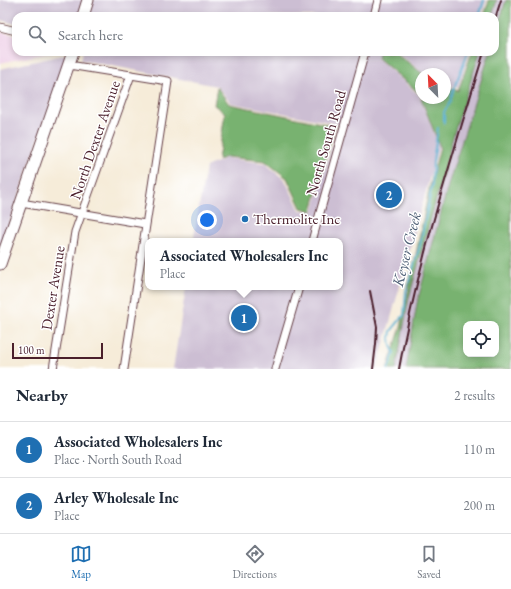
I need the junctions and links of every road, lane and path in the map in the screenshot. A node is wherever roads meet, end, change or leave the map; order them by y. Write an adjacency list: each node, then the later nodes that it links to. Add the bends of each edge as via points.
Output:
1 (88, 0): 3 (main road)
2 (378, 0): 4 (street)
3 (84, 12)
4 (375, 12)
5 (0, 27): 6 (street)
6 (12, 30)
7 (72, 56): 9 (main road)
8 (364, 56): 14 (street, North South Road)
9 (69, 65): 10 (street); 11 (main road)
10 (131, 75): 12 (street, North Dexter Avenue); 13 (street, via 168,81)
11 (21, 203): 12 (street); 15 (main road)
12 (83, 213): 13 (street); 17 (street, Dexter Avenue, via 75,232)
13 (146, 224): 18 (street)
14 (313, 238)
15 (0, 264)
16 (297, 290): 19 (street)
17 (53, 369)
18 (124, 369)
19 (275, 369)

